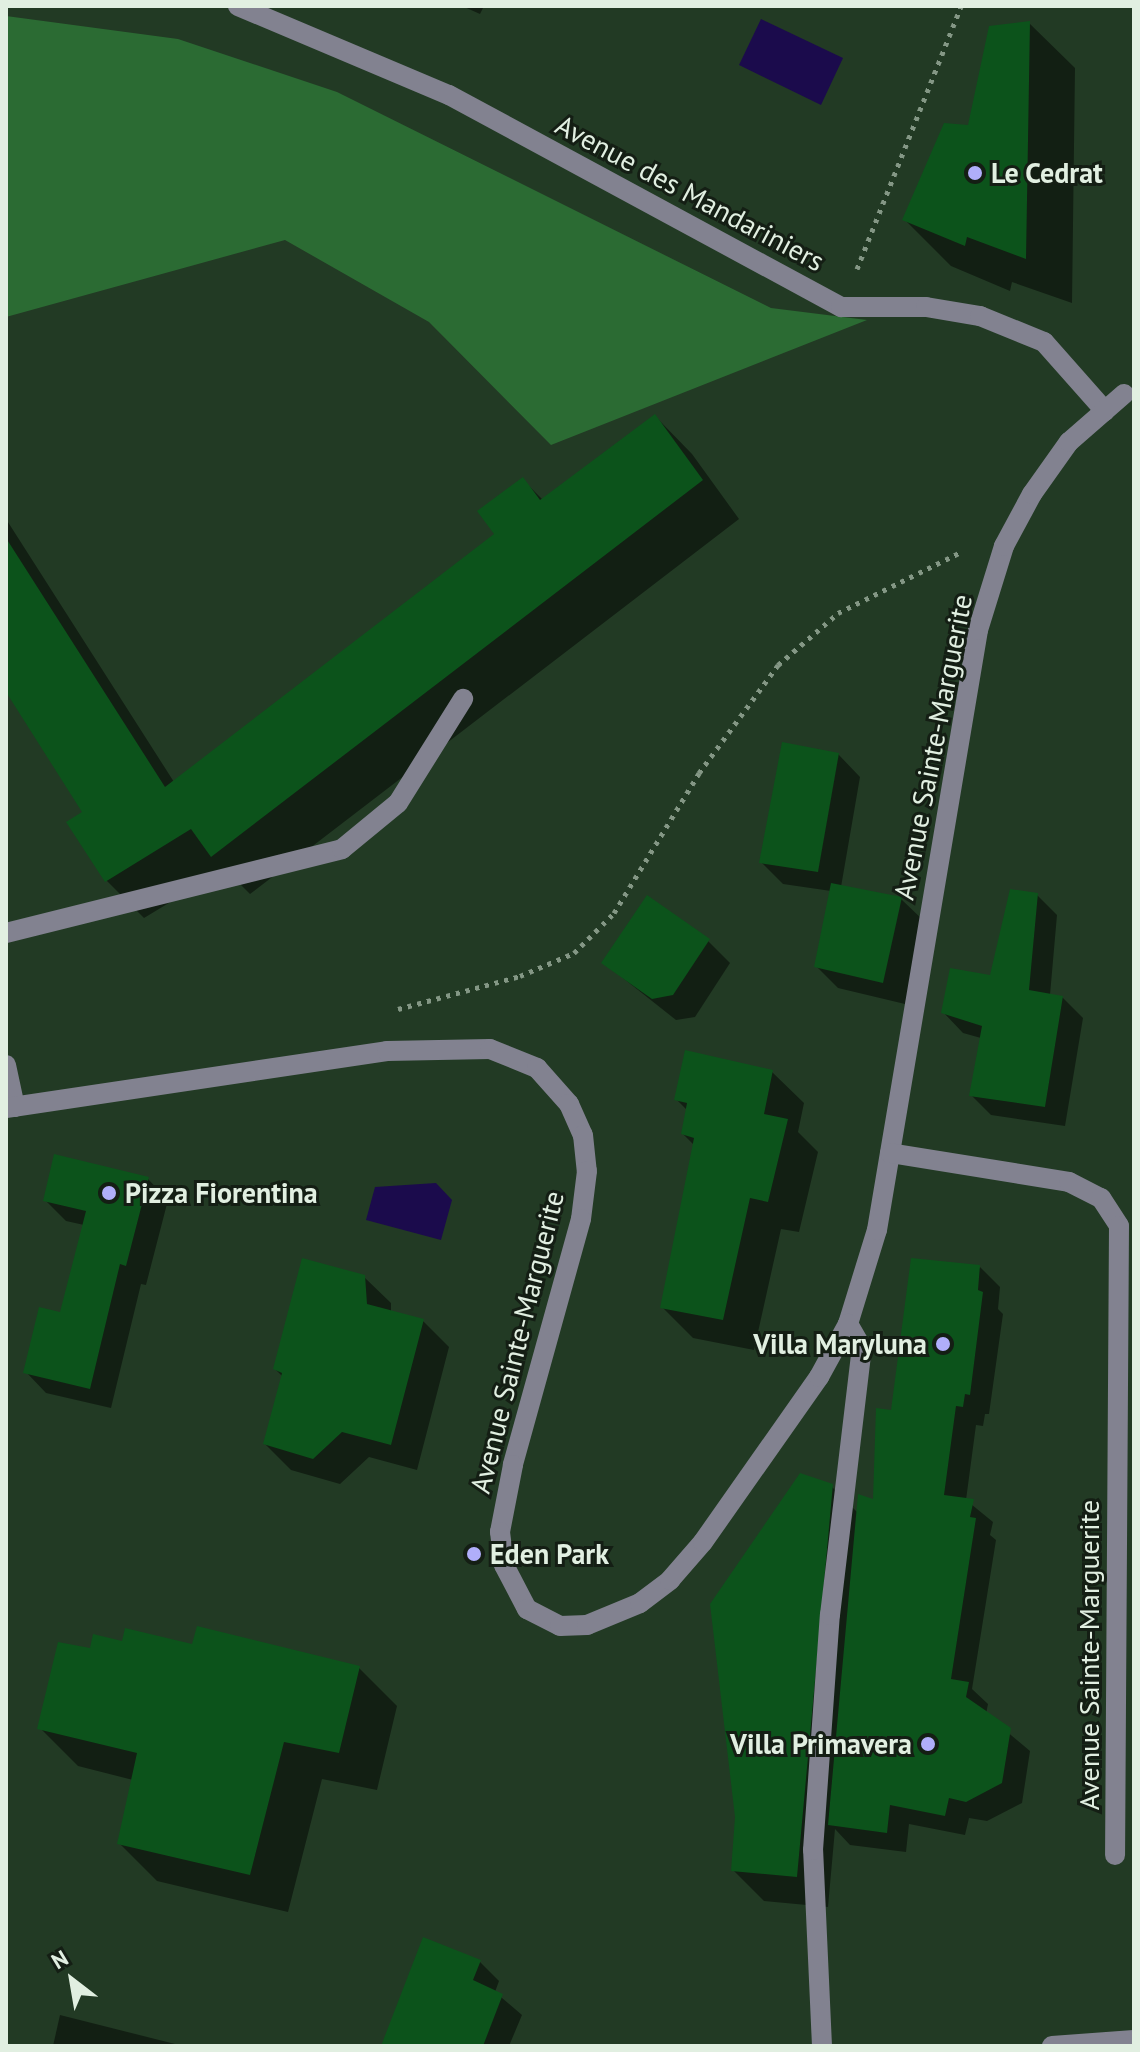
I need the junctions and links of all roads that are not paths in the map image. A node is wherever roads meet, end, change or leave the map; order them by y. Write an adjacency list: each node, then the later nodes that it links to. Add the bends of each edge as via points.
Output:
1 (238, 6): 3 (street, Avenue des Mandariniers, via 449,95 841,307 926,307 980,316 1044,342)
2 (1124, 394): 3 (street, Avenue Sainte-Marguerite)
3 (1105, 411): 8 (street, Avenue Sainte-Marguerite, via 1069,442 1032,494 1004,546 978,630)
4 (463, 699): 5 (street, via 398,803 342,849)
5 (6, 933)
6 (6, 1065): 7 (street)
7 (10, 1108): 9 (street, Avenue Sainte-Marguerite, via 387,1051 490,1049 537,1068 569,1104 583,1135 587,1171 581,1219 513,1465 500,1532 514,1589 541,1619 560,1626 587,1625 640,1603 670,1580 703,1542 819,1377)
8 (890, 1153): 9 (street, Avenue Sainte-Marguerite, via 877,1230); 10 (street, Avenue Sainte-Marguerite, via 1069,1182 1101,1198 1119,1226)
9 (848, 1324): 12 (street, via 862,1348 830,1615 813,1850)
10 (1115, 1855)
11 (1134, 2040): 13 (street)
12 (822, 2046)
13 (1052, 2046)

